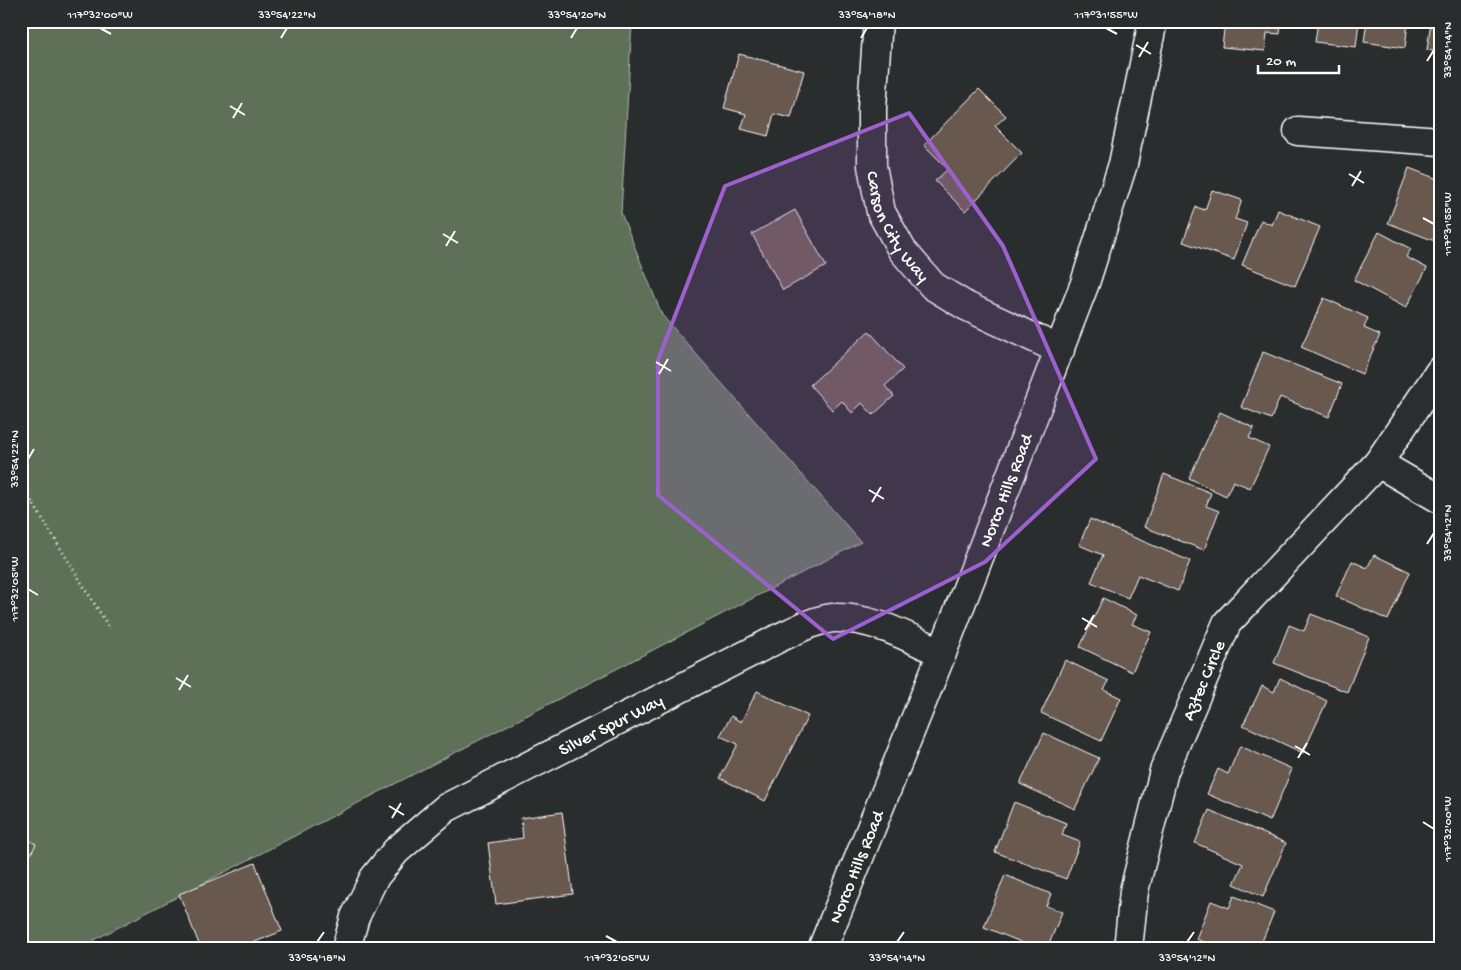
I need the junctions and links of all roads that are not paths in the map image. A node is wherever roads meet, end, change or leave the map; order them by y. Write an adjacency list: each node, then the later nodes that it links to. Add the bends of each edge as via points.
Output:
1 (878, 21): 5 (street, Carson City Way, via 872,166 881,212 902,250 933,286 966,306)
2 (1153, 21): 5 (street, Norco Hills Road, via 1124,164)
3 (1298, 131): 4 (street)
4 (1440, 141)
5 (1060, 350): 9 (street, Norco Hills Road)
6 (1440, 371): 7 (street, Aztec Circle)
7 (1378, 463): 8 (street); 12 (street, Aztec Circle, via 1227,623 1164,771 1134,891)
8 (1440, 499)
9 (942, 653): 10 (street, Silver Spur Way, via 896,632 859,620 833,618 779,638 446,808 396,850 374,878 355,916); 11 (street, Norco Hills Road)
10 (346, 949)
11 (822, 949)
12 (1128, 949)

